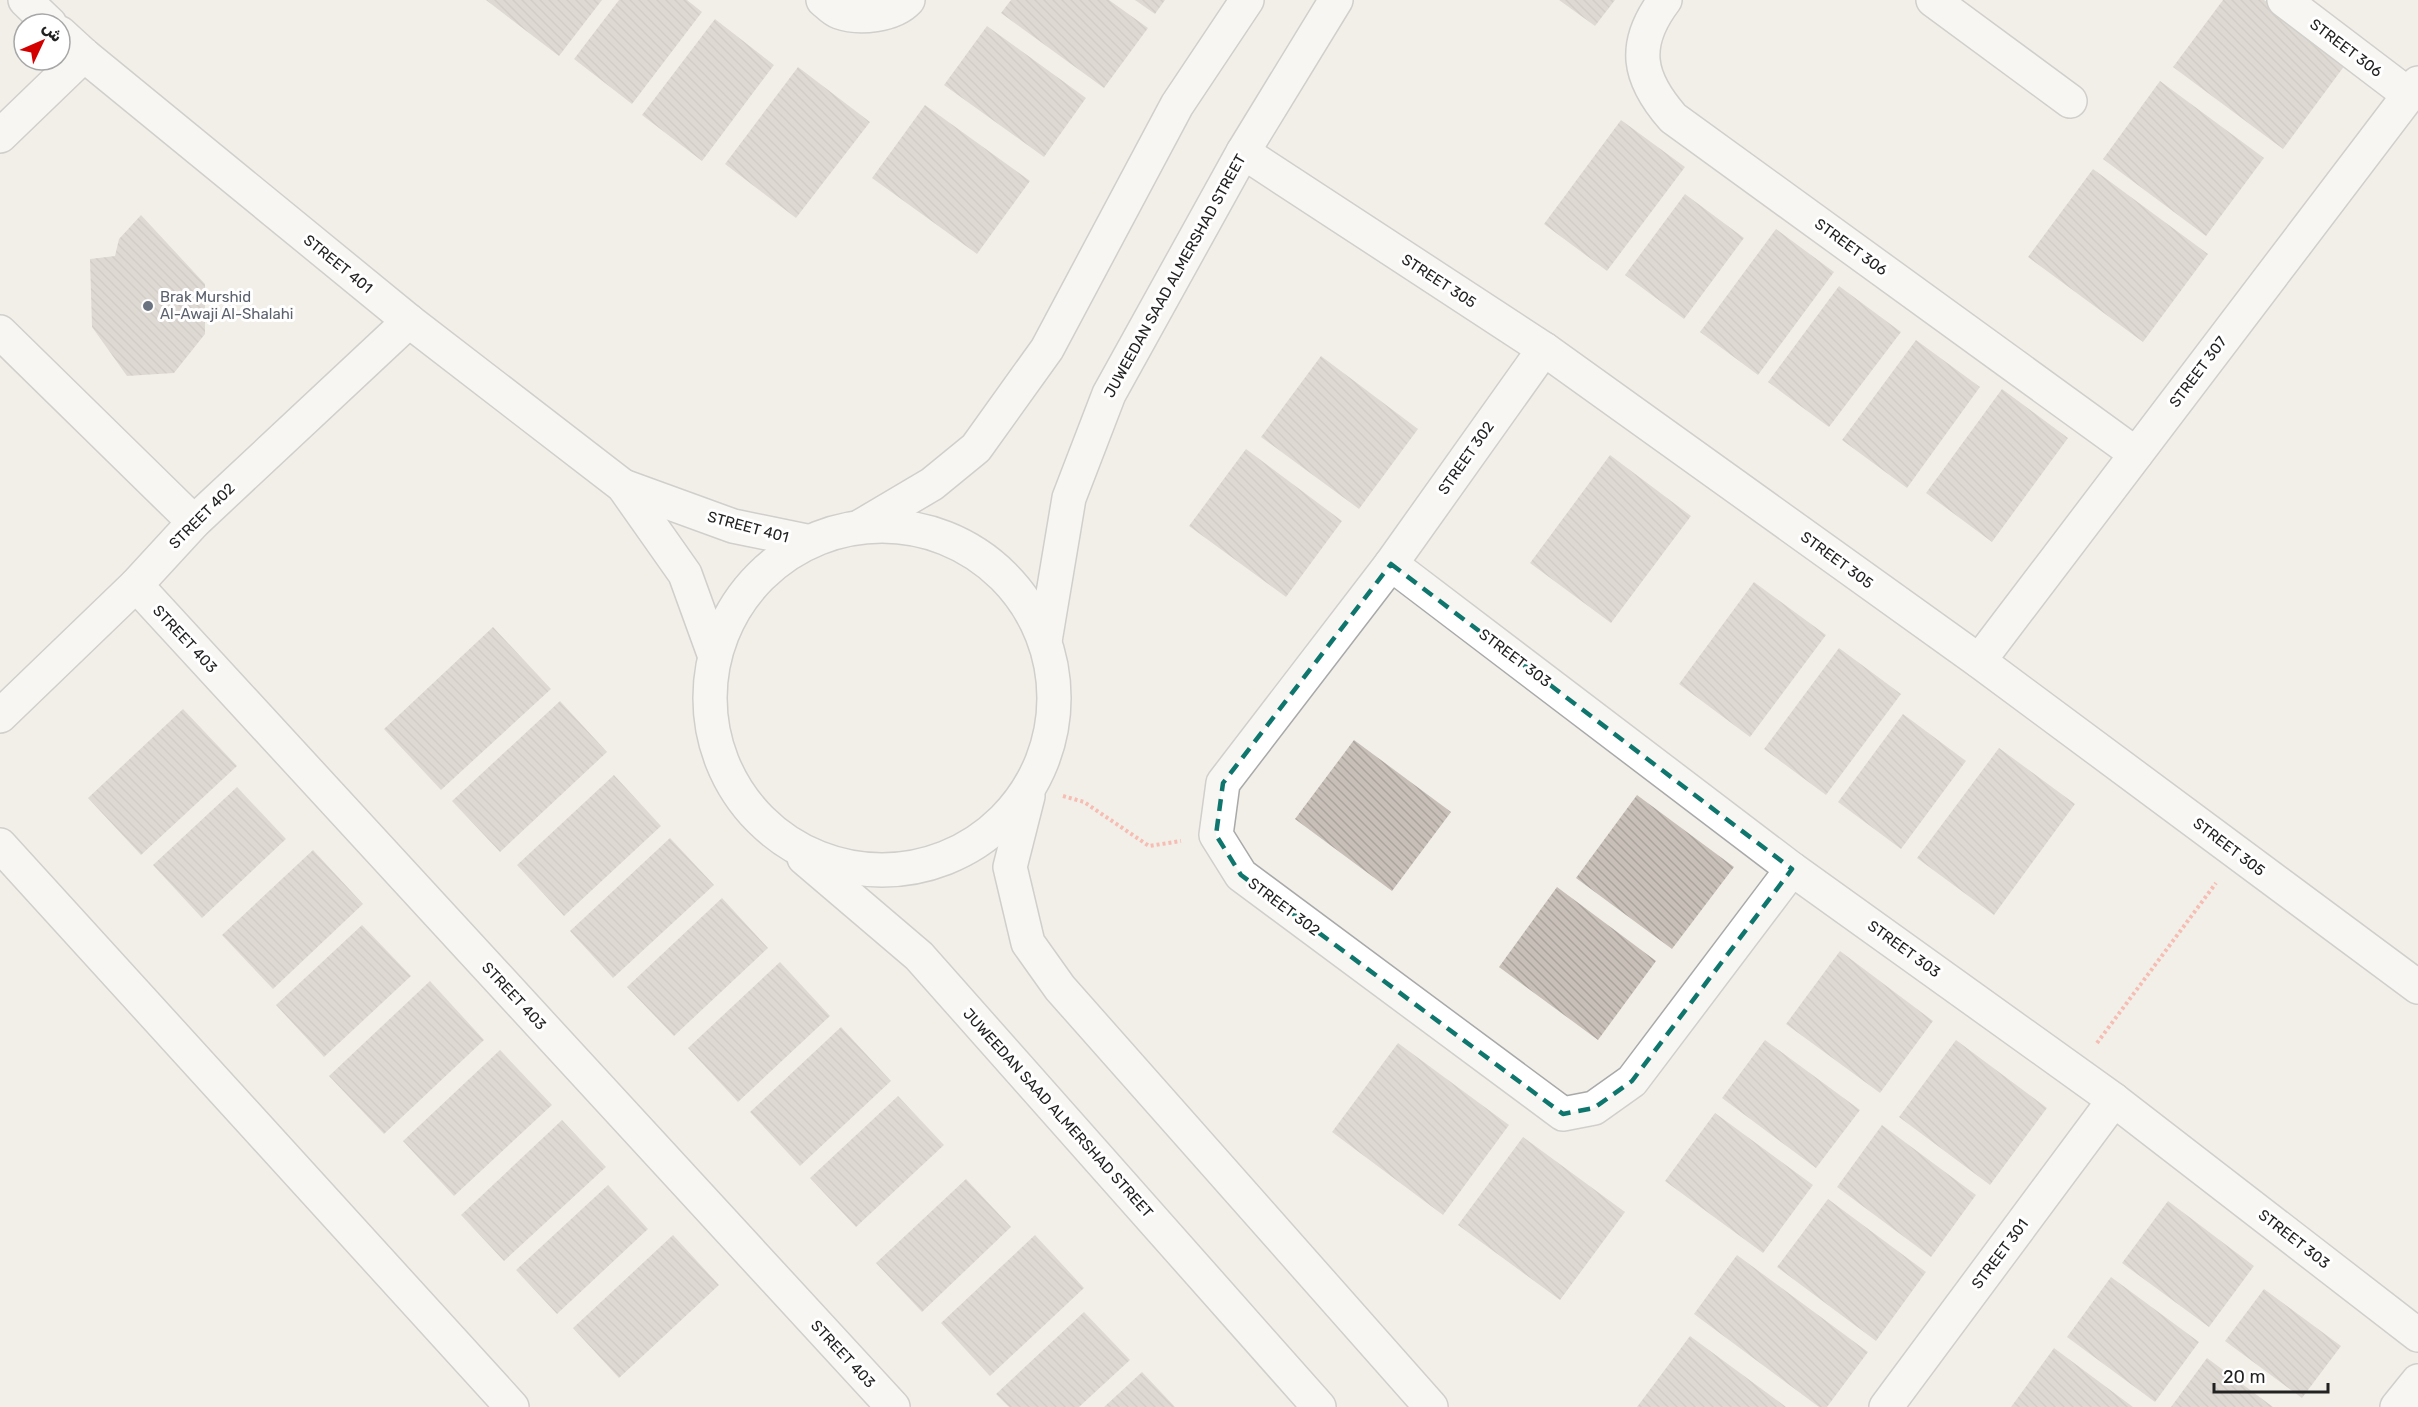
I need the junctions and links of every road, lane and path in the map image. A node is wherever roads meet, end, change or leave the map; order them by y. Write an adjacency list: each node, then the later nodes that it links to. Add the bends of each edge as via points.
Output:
1 (25, 0): 9 (street)
2 (823, 0): 3 (street, via 838,12 875,16)
3 (908, 0)
4 (1246, 0): 22 (street, via 1177,105 1047,349 976,448 932,484)
5 (1336, 0): 15 (street, JUWEEDAN SAAD ALMERSHAD STREET)
6 (1665, 0): 19 (street, STREET 306, via 1644,38 1643,68 1653,96 1673,118)
7 (1933, 0): 13 (street)
8 (2284, 0): 12 (street, STREET 306)
9 (38, 12)
10 (72, 44): 11 (street, STREET 401)
11 (84, 55): 14 (street); 16 (street, STREET 401)
12 (2414, 89): 19 (street, STREET 307)
13 (2070, 100)
14 (0, 136)
15 (1243, 152): 18 (street, STREET 305); 26 (street, JUWEEDAN SAAD ALMERSHAD STREET, via 1109,394 1070,498)
16 (409, 321): 20 (street, STREET 401); 21 (street, STREET 402)
17 (0, 332): 21 (street)
18 (1544, 349): 24 (street, STREET 302); 28 (street, STREET 305)
19 (2136, 454): 28 (street, STREET 307)
20 (623, 486): 23 (street, STREET 401, via 734,526); 27 (street, STREET 401, via 685,574)
21 (194, 522): 25 (street, STREET 402)
22 (861, 526): 23 (street); 26 (street, via 918,529 972,551 1016,590)
23 (806, 542): 27 (street, via 765,570 733,608)
24 (1391, 564): 31 (street, STREET 302, via 1223,783); 35 (street, STREET 303)
25 (136, 585): 29 (street, STREET 402); 42 (street, STREET 403)
26 (1045, 641): 30 (street, via 1054,690 1049,740)
27 (714, 654): 32 (street, via 709,706 719,756 744,801)
28 (1979, 661): 34 (street, STREET 305)
29 (0, 716)
30 (1030, 786): 31 (path, via 1084,802 1149,846); 32 (street, via 999,825 961,851 917,867 872,870 826,861); 44 (street, via 1010,867 1028,944 1060,988)
31 (1216, 835): 35 (street, STREET 302, via 1241,875 1563,1114 1594,1108 1632,1081)
32 (780, 837): 43 (street, JUWEEDAN SAAD ALMERSHAD STREET, via 919,956)
33 (0, 845): 41 (street)
34 (2238, 853): 36 (street, STREET 305); 37 (path)
35 (1792, 869): 37 (street, STREET 303)
36 (2418, 987)
37 (2075, 1072): 38 (street, STREET 303)
38 (2114, 1100): 39 (street, STREET 303); 45 (street, STREET 301)
39 (2418, 1335)
40 (2418, 1381): 46 (street)
41 (512, 1407)
42 (892, 1407)
43 (1319, 1407)
44 (1431, 1407)
45 (1886, 1407)
46 (2397, 1407)

